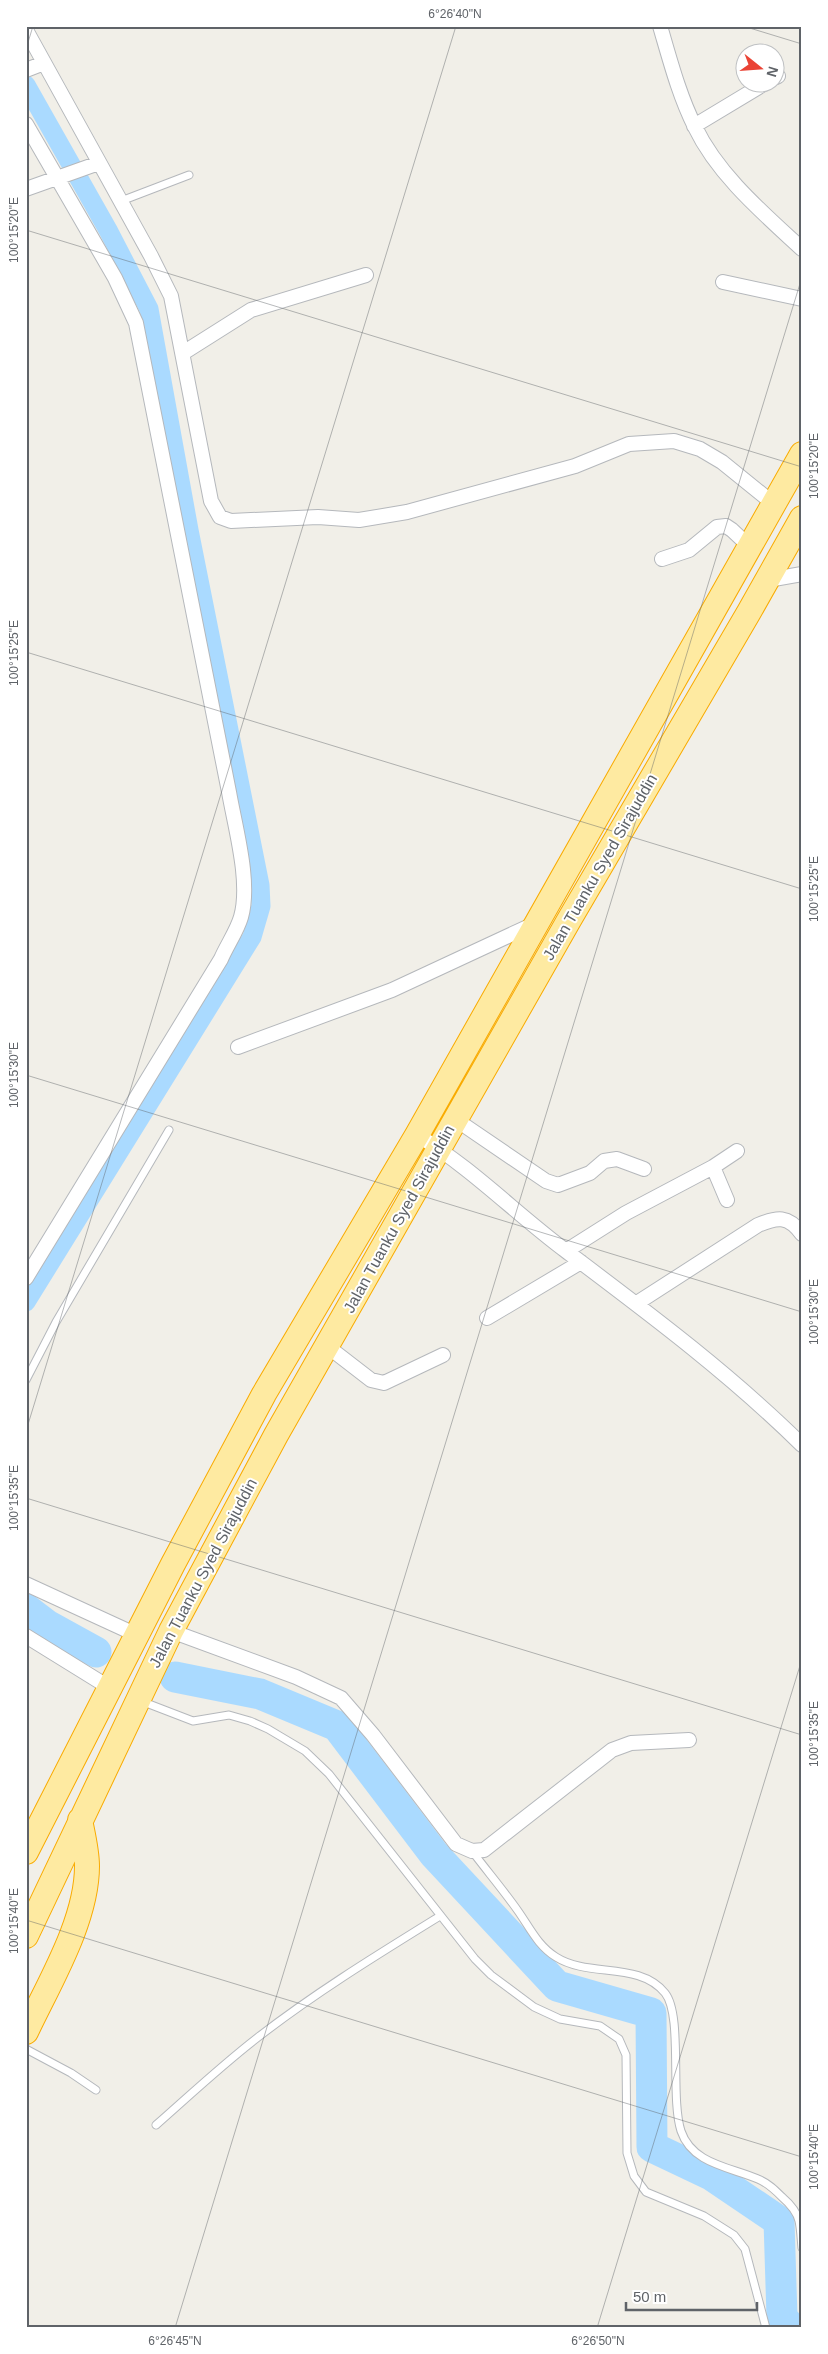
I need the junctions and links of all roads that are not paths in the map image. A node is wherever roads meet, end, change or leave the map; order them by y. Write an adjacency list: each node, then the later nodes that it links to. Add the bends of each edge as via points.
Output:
1 (660, 26): 6 (street)
2 (26, 30): 3 (street)
3 (34, 67): 7 (street)
4 (750, 92): 6 (street)
5 (26, 124): 9 (street)
6 (694, 126): 12 (street, via 729,176)
7 (99, 163): 9 (street); 11 (street)
8 (190, 175): 11 (lane)
9 (62, 177): 10 (street); 37 (street, via 136,323 229,792 244,899 241,918 221,958)
10 (26, 189)
11 (121, 201): 16 (street, via 171,296)
12 (802, 250)
13 (366, 275): 16 (street, via 251,310)
14 (723, 282): 15 (street)
15 (802, 299)
16 (183, 353): 18 (street, via 211,502 220,517 231,521 318,517 359,520 407,512 575,466 629,444 674,441 700,449 722,462)
17 (801, 458): 18 (highway, Jalan Tuanku Syed Sirajuddin)
18 (774, 504): 20 (highway, Jalan Tuanku Syed Sirajuddin)
19 (802, 518): 23 (highway, Jalan Tuanku Syed Sirajuddin)
20 (750, 547): 21 (street, via 726,526 717,527 689,550); 24 (highway, Jalan Tuanku Syed Sirajuddin)
21 (662, 559)
22 (802, 574): 23 (street)
23 (768, 580): 26 (highway, Jalan Tuanku Syed Sirajuddin)
24 (534, 924): 25 (street, via 392,990); 28 (highway, Jalan Tuanku Syed Sirajuddin)
25 (238, 1047)
26 (455, 1119): 29 (highway, Jalan Tuanku Syed Sirajuddin); 32 (street, via 546,1181 558,1185 590,1173 604,1161 617,1159)
27 (169, 1130): 42 (lane, via 56,1322)
28 (417, 1135): 29 (street); 46 (highway, Jalan Tuanku Syed Sirajuddin, via 264,1394)
29 (439, 1148): 35 (street); 40 (highway, Jalan Tuanku Syed Sirajuddin)
30 (736, 1152): 31 (street)
31 (713, 1167): 33 (street); 35 (street, via 626,1213)
32 (644, 1168)
33 (727, 1200)
34 (802, 1234): 38 (street, via 795,1224 785,1219 766,1222)
35 (566, 1251): 36 (street)
36 (582, 1262): 38 (street); 39 (street)
37 (26, 1278)
38 (636, 1302): 43 (street)
39 (487, 1318)
40 (328, 1346): 41 (street, via 371,1380 384,1383); 45 (highway, Jalan Tuanku Syed Sirajuddin, via 276,1435)
41 (443, 1355)
42 (26, 1380)
43 (802, 1445)
44 (26, 1584): 46 (street)
45 (171, 1631): 49 (highway, Jalan Tuanku Syed Sirajuddin); 54 (street, via 296,1677 341,1698 456,1844)
46 (137, 1635): 48 (highway, Jalan Tuanku Syed Sirajuddin)
47 (26, 1636): 48 (street)
48 (110, 1688): 51 (highway, Jalan Tuanku Syed Sirajuddin)
49 (137, 1700): 52 (highway, Jalan Tuanku Syed Sirajuddin); 57 (lane, via 194,1721 229,1715 268,1729 305,1751 329,1774)
50 (689, 1740): 54 (street, via 631,1743 612,1750 484,1850)
51 (51, 1806): 53 (highway); 55 (highway, Jalan Tuanku Syed Sirajuddin)
52 (80, 1820): 56 (highway, Jalan Tuanku Syed Sirajuddin); 59 (highway, via 86,1873 84,1897)
53 (26, 1831)
54 (472, 1851): 64 (lane, via 538,1942 556,1957 575,1966 633,1974 650,1980 666,1994 674,2014 677,2108 688,2147 700,2157 770,2186 790,2204 799,2220)
55 (26, 1852)
56 (38, 1913): 58 (highway, Jalan Tuanku Syed Sirajuddin); 59 (highway, via 53,1900 64,1903)
57 (440, 1916): 63 (lane, via 298,2007 255,2039); 65 (lane, via 474,1959 534,2007 560,2019 600,2026 619,2039 626,2055 627,2153 634,2176 646,2192 704,2216 734,2234 745,2249)
58 (26, 1936)
59 (68, 1942): 60 (highway)
60 (26, 2032)
61 (26, 2049): 62 (lane)
62 (96, 2090)
63 (156, 2125)
64 (802, 2248)
65 (766, 2328)

